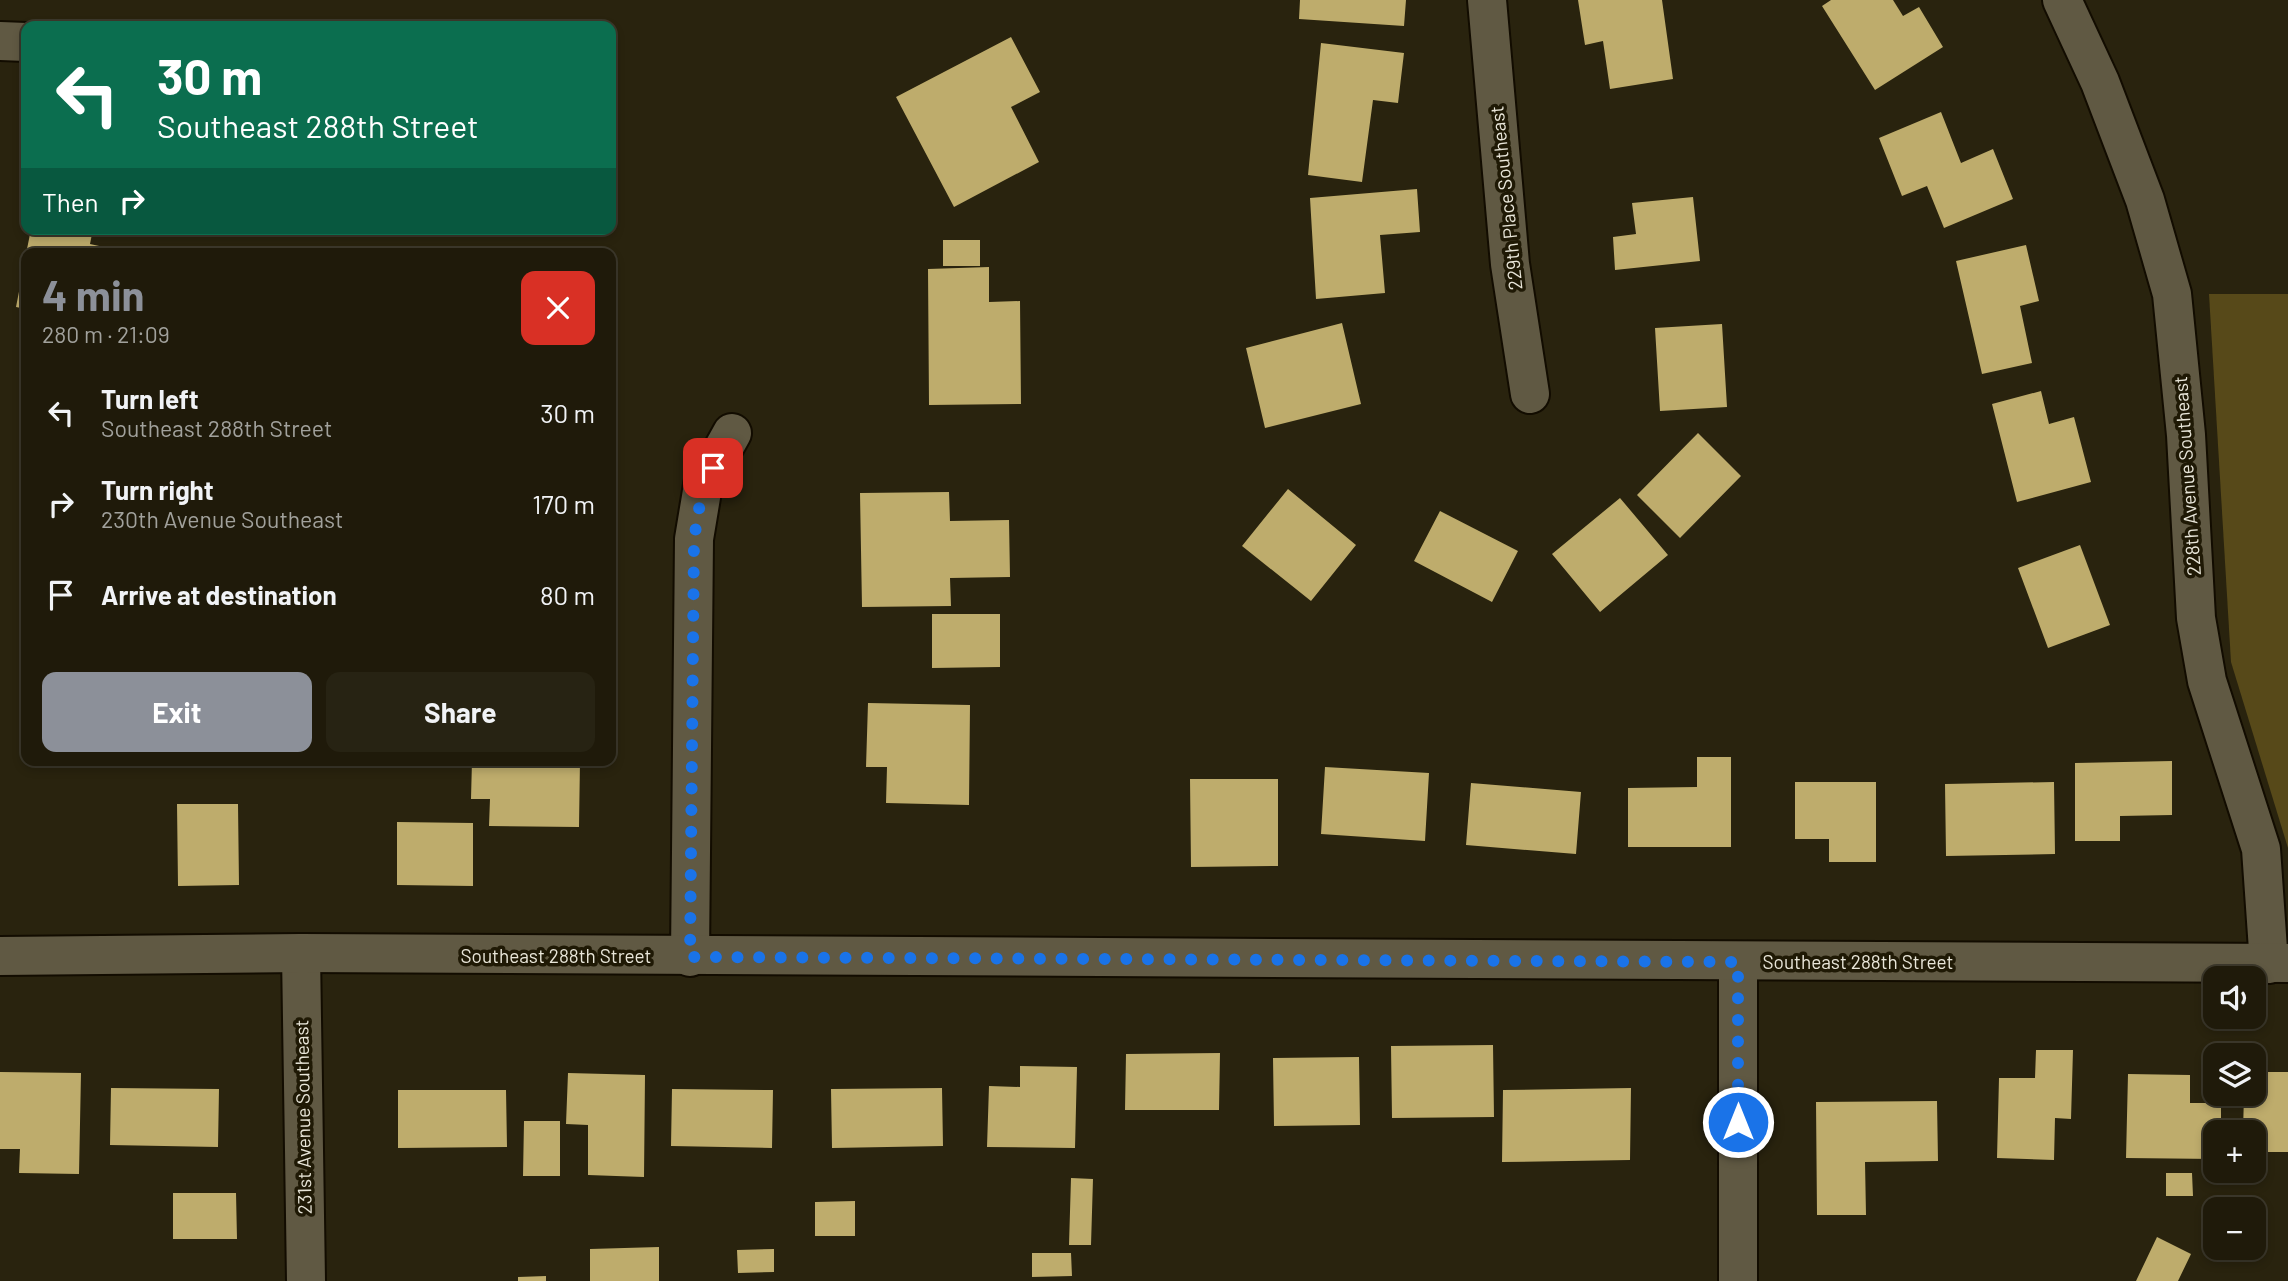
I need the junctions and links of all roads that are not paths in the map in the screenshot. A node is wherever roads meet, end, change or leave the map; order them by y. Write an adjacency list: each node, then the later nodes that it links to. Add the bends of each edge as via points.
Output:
1 (1487, 0): 5 (street, 229th Place Southeast, via 1510,264)
2 (2062, 0): 11 (street, 228th Avenue Southeast, via 2100,82 2145,200 2172,294 2186,435 2196,618 2207,681 2261,849)
3 (0, 41): 4 (street)
4 (21, 42)
5 (1530, 394)
6 (732, 432): 9 (street, via 703,485 694,539)
7 (301, 953): 8 (street, Southeast 288th Street); 9 (street, Southeast 288th Street); 12 (street, 231st Avenue Southeast)
8 (0, 957)
9 (690, 957): 10 (street, Southeast 288th Street)
10 (1738, 962): 11 (street, Southeast 288th Street); 13 (street)
11 (2278, 963)
12 (306, 1281)
13 (1738, 1281)

